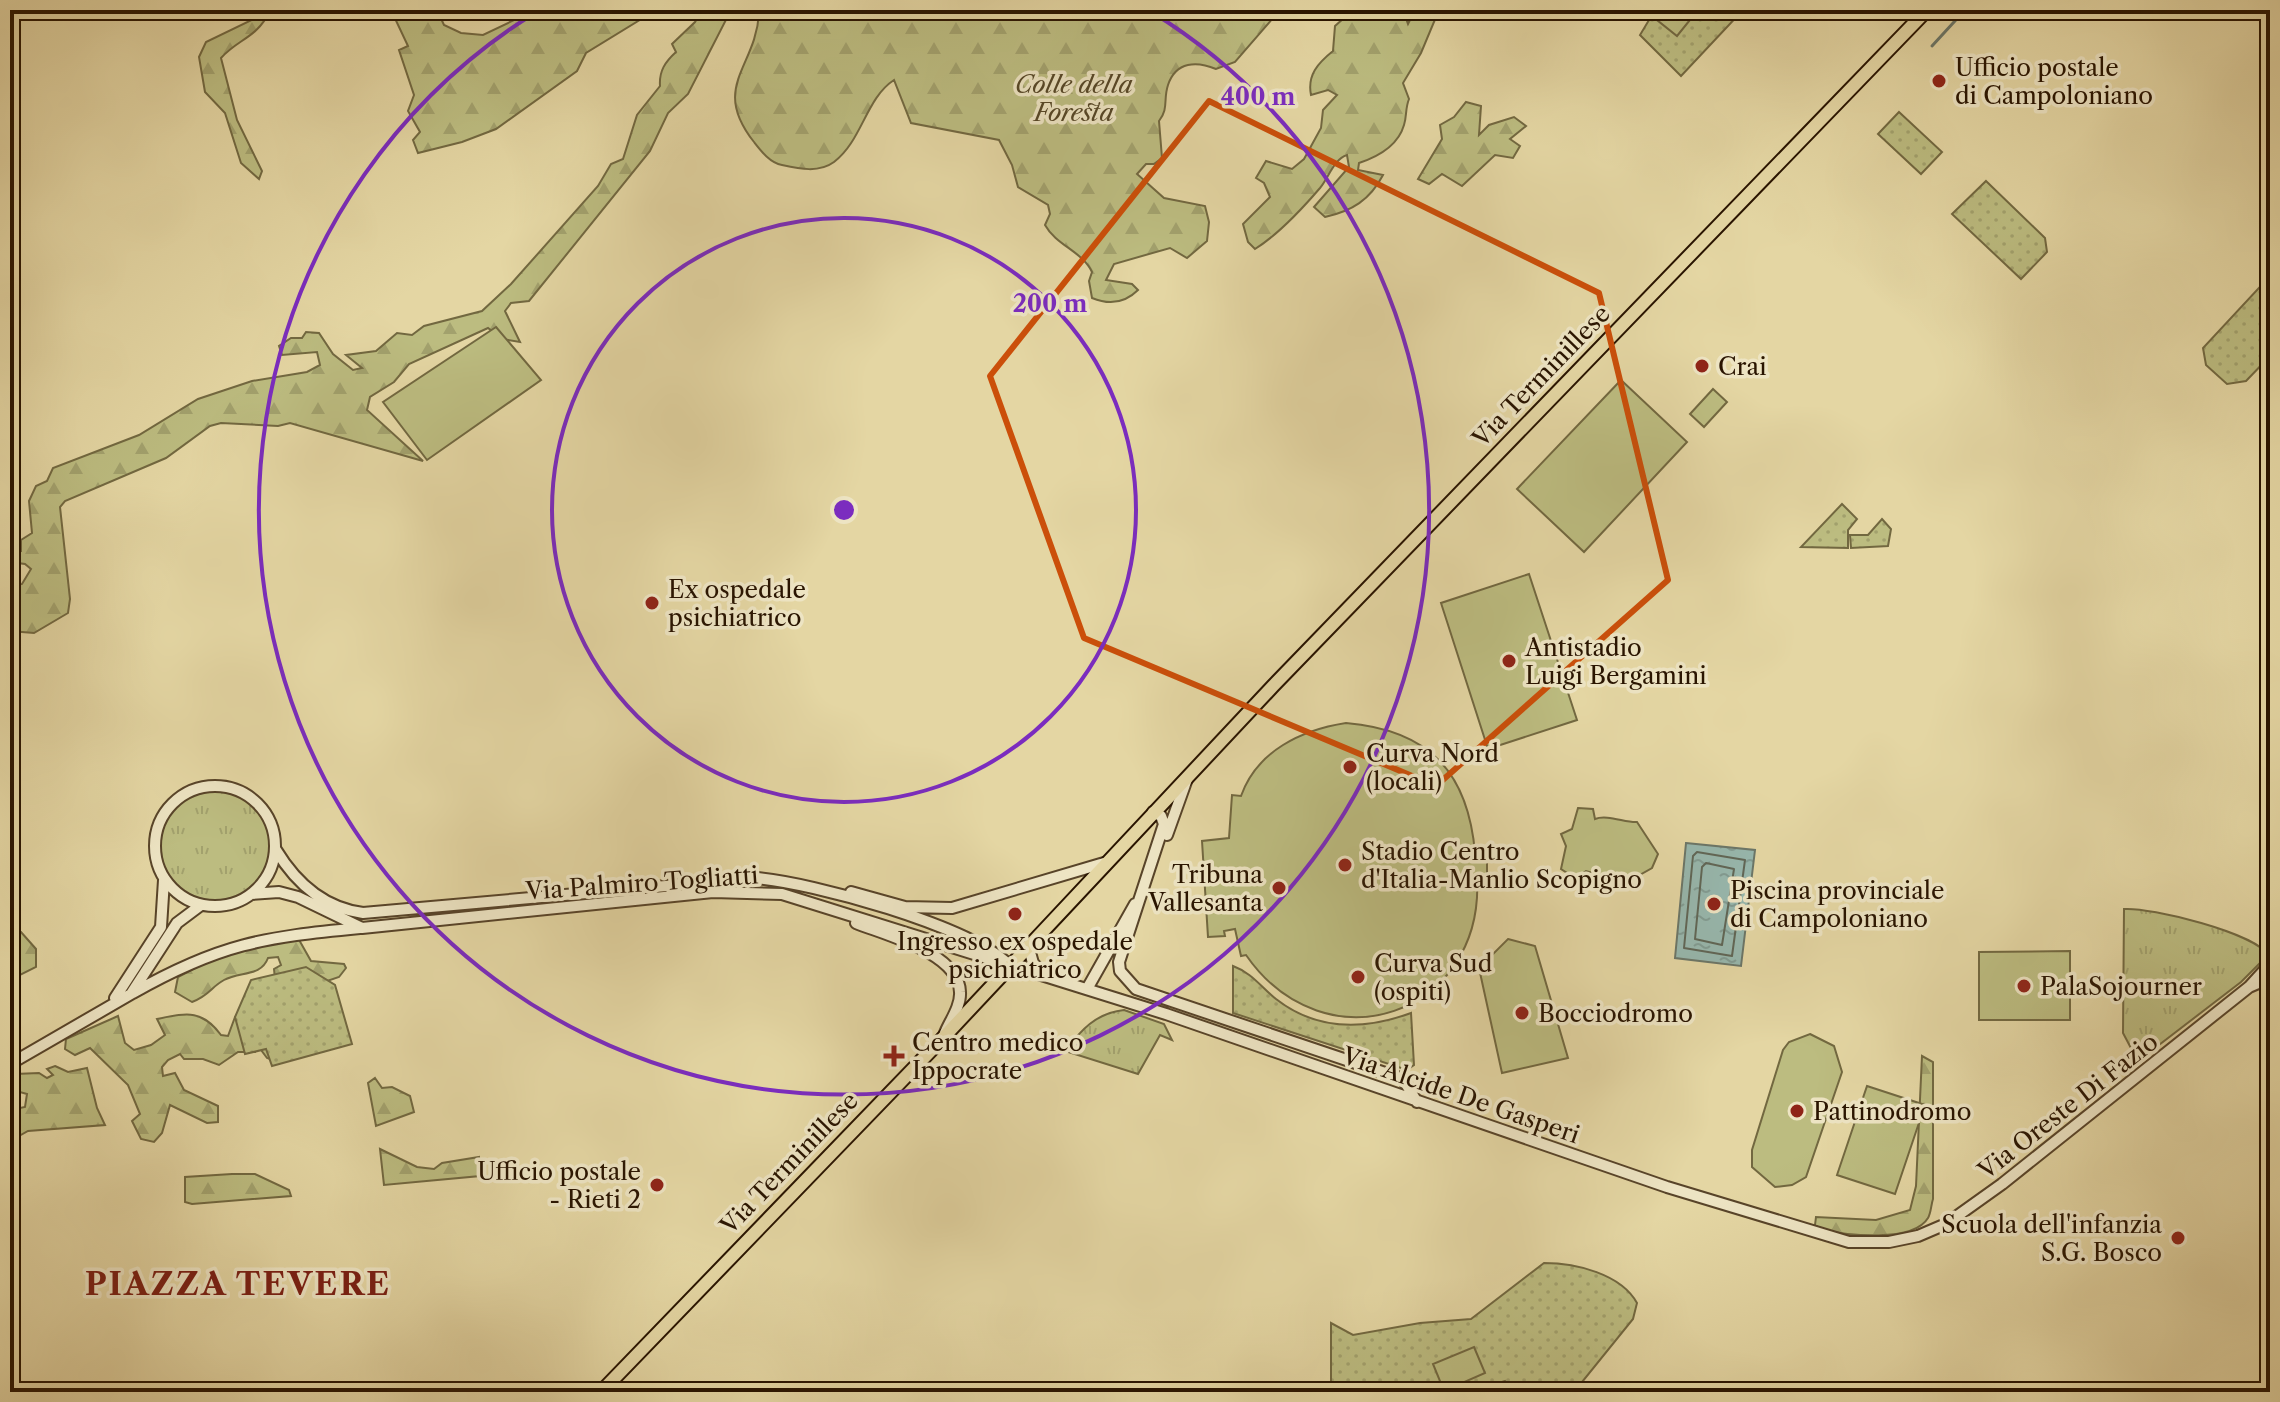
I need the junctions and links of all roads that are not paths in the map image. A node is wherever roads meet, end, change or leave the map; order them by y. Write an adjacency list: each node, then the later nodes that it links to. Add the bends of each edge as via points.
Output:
1 (1927, 10): 2 (main road, Via Terminillese)
2 (1189, 775): 3 (main road, Via Terminillese); 6 (street)
3 (1153, 812): 5 (main road, Via Terminillese); 6 (street, via 1164,824)
4 (276, 850): 7 (street, via 270,821 257,802 233,788 204,786 177,798 159,821 154,850); 8 (street, Via Palmiro Togliatti, via 300,883 350,911 728,878); 9 (street, via 268,875)
5 (1104, 863): 8 (street, via 941,910); 14 (main road, Via Terminillese)
6 (1150, 869): 11 (street)
7 (163, 878): 12 (street, via 180,895); 22 (street, via 161,927 122,992)
8 (814, 887): 16 (street, Via Palmiro Togliatti, via 946,928 994,950)
9 (251, 894): 12 (street, via 227,905); 13 (street, via 298,897)
10 (799, 898): 13 (street, Via Palmiro Togliatti, via 713,892); 16 (street, Via Palmiro Togliatti); 23 (street, via 948,965 961,989)
11 (1136, 903): 20 (street); 25 (street, via 1119,962 1136,989 1403,1079)
12 (201, 905): 21 (street, via 177,923)
13 (362, 928): 21 (street, Via Palmiro Togliatti, via 242,943 207,954)
14 (1028, 945): 16 (main road, Via Terminillese); 17 (street, via 1033,963)
15 (2270, 964): 19 (street, Via Oreste Di Fazio)
16 (1009, 965): 17 (street, Via Alcide De Gasperi); 23 (main road, Via Terminillese)
17 (1045, 976): 20 (street, Via Alcide De Gasperi)
18 (2270, 978): 19 (street, Via Oreste Di Fazio)
19 (2249, 987): 26 (street, Via Oreste Di Fazio, via 1974,1206 1946,1224)
20 (1087, 989): 25 (street, Via Alcide De Gasperi)
21 (131, 994): 22 (street)
22 (99, 1012): 24 (street)
23 (942, 1039): 27 (main road, Via Terminillese)
24 (10, 1064)
25 (1417, 1102): 26 (street, Via Alcide De Gasperi, via 1829,1238 1872,1243)
26 (1903, 1239)
27 (601, 1392)

